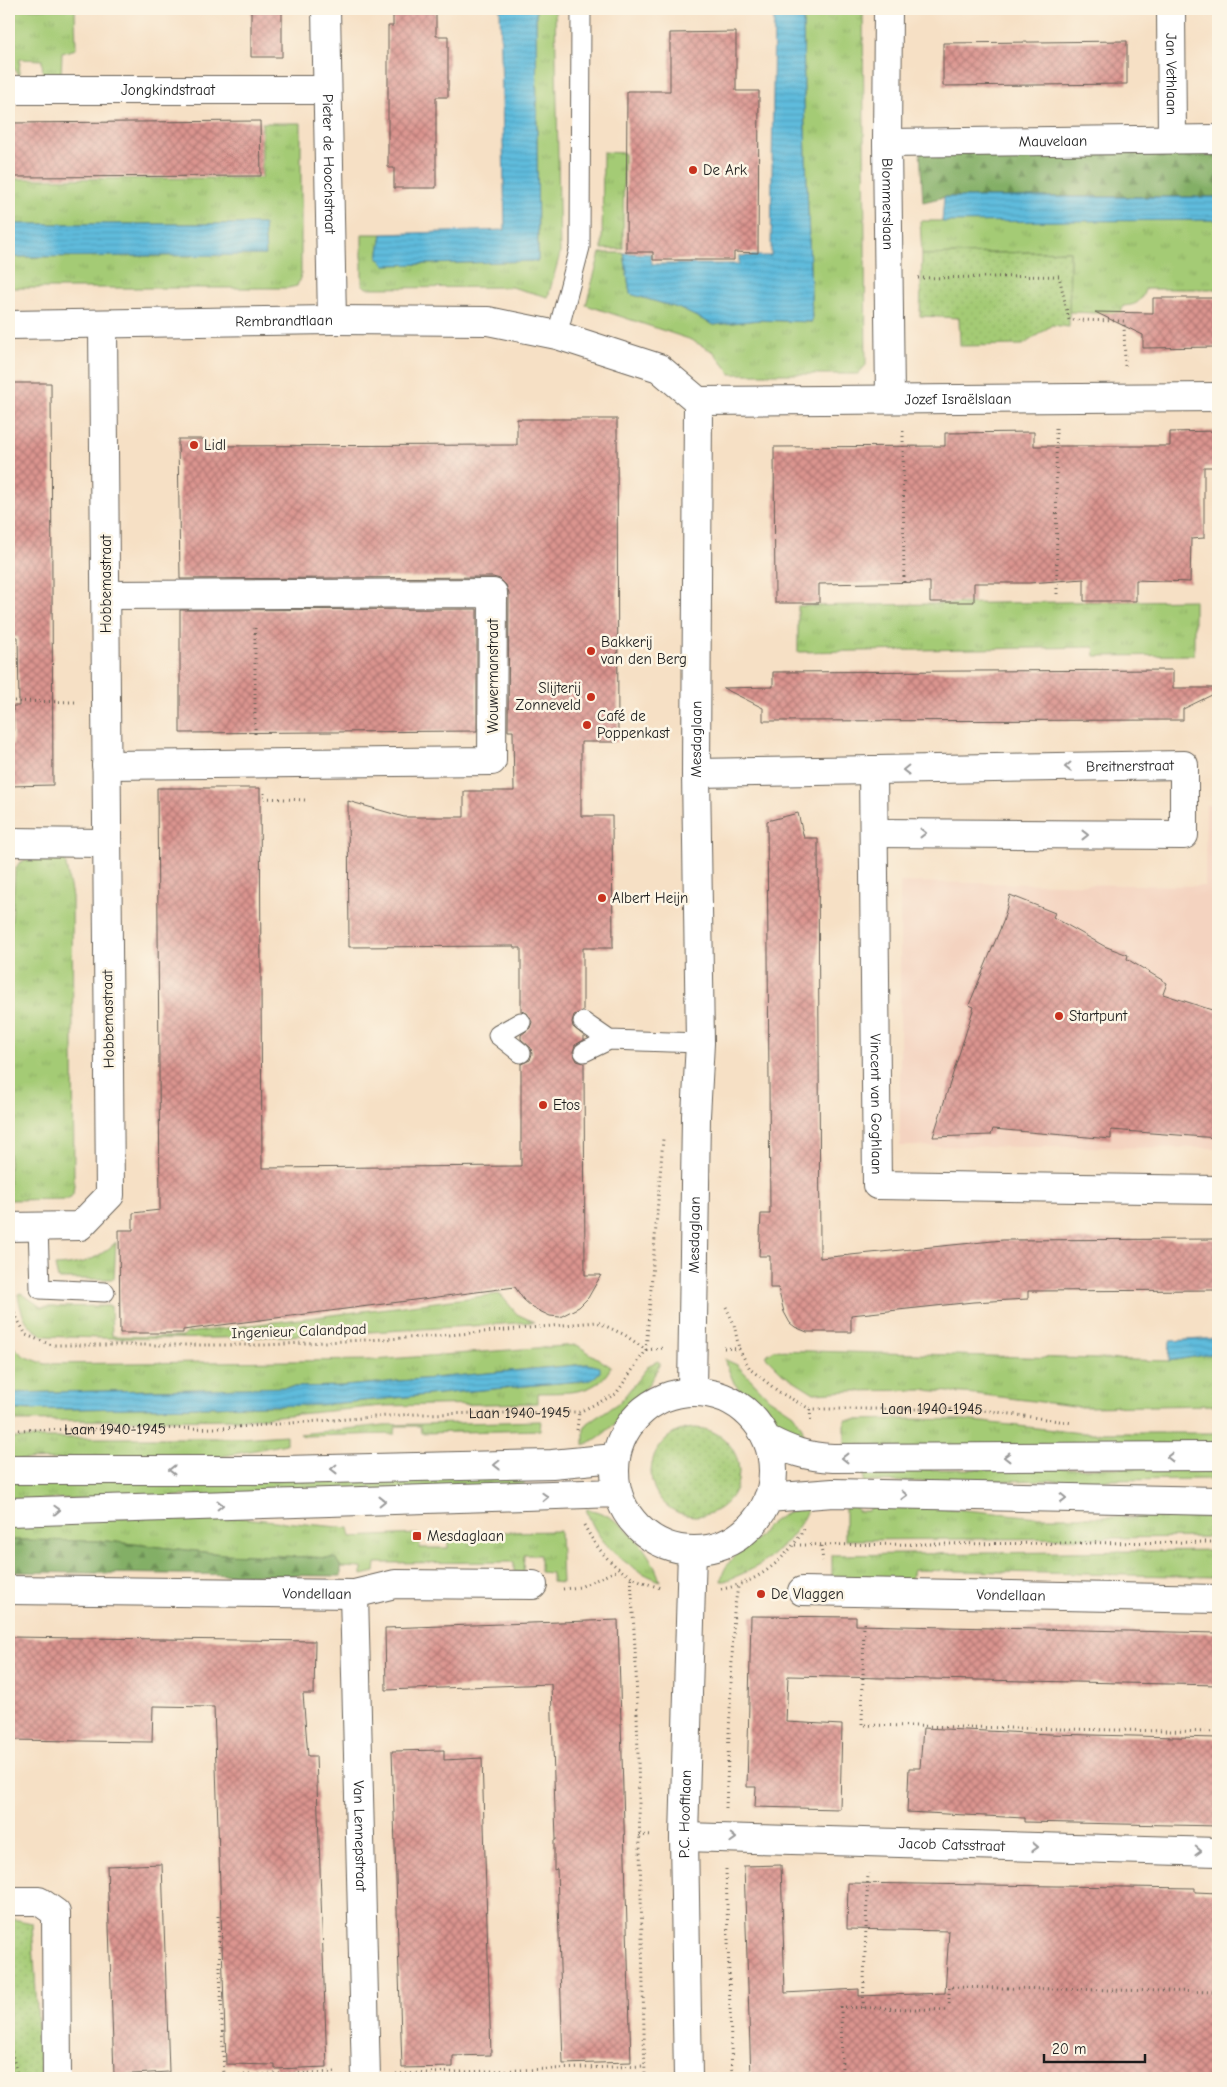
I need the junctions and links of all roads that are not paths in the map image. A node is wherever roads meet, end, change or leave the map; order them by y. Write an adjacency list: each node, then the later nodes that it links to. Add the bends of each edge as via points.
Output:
1 (326, 9): 6 (street, Pieter de Hoochstraat)
2 (581, 9): 13 (lane, via 580,247)
3 (888, 9): 9 (street, Blommerslaan)
4 (1171, 9): 7 (street, Jan Vethlaan)
5 (9, 90): 6 (street, Jongkindstraat)
6 (327, 90): 10 (street, Pieter de Hoochstraat)
7 (1172, 139): 8 (street, Mauvelaan); 9 (street, Mauvelaan)
8 (1218, 139)
9 (887, 143): 15 (street, Blommerslaan, via 888,278)
10 (332, 320): 12 (street, Rembrandtlaan); 13 (street, Rembrandtlaan, via 488,320)
11 (9, 325): 12 (street, Rembrandtlaan)
12 (103, 325): 17 (street, Hobbemastraat)
13 (557, 335): 16 (street, Rembrandtlaan, via 659,368)
14 (1218, 397): 15 (street, Jozef Israëlslaan)
15 (896, 398): 16 (street, Jozef Israëlslaan)
16 (698, 401): 20 (street, Mesdaglaan)
17 (106, 595): 18 (street, Hobbemastraat); 18 (street, Wouwermanstraat, via 493,593 492,761 259,776)
18 (106, 765): 23 (street, Hobbemastraat)
19 (873, 770): 20 (street, Breitnerstraat); 21 (street, Vincent van Goghlaan); 21 (street, Breitnerstraat, one-way to 19, via 1184,835 1184,766)
20 (696, 773): 27 (street, Mesdaglaan)
21 (874, 833): 30 (street, Vincent van Goghlaan, via 876,1185)
22 (9, 842): 23 (street)
23 (106, 843): 32 (street, Hobbemastraat, via 110,1195 80,1226)
24 (521, 1022): 29 (lane, via 498,1035)
25 (583, 1022): 26 (lane)
26 (609, 1040): 27 (lane); 28 (lane)
27 (700, 1043): 34 (street, Mesdaglaan)
28 (584, 1052)
29 (521, 1053)
30 (1218, 1190)
31 (9, 1227): 32 (street)
32 (38, 1227): 33 (lane, via 40,1289)
33 (106, 1292)
34 (692, 1391): 35 (street, via 711,1393 740,1406 756,1421); 37 (street, via 664,1397 641,1411 622,1437)
35 (767, 1439): 36 (street, one-way to 35, via 816,1458 789,1451); 40 (street, via 773,1473)
36 (1218, 1456)
37 (615, 1458): 38 (street, one-way to 38, via 552,1464 284,1470); 39 (street)
38 (9, 1470)
39 (618, 1493): 42 (street, one-way to 39); 43 (street, via 627,1513 650,1537 670,1547)
40 (768, 1498): 41 (street, one-way to 41, via 833,1493); 43 (street, via 756,1519 739,1536 716,1547)
41 (1218, 1501)
42 (9, 1512)
43 (692, 1550): 49 (street, P.C. Hooftlaan)
44 (532, 1585): 47 (street, Vondellaan, via 395,1584)
45 (9, 1590): 47 (street, Vondellaan)
46 (802, 1591): 48 (street, Vondellaan)
47 (354, 1594): 52 (street, Van Lennepstraat)
48 (1218, 1599)
49 (684, 1837): 50 (street, Jacob Catsstraat, one-way to 50); 54 (street, P.C. Hooftlaan)
50 (1218, 1852)
51 (9, 1901): 53 (street, via 39,1901 56,1913)
52 (366, 2075)
53 (57, 2078)
54 (688, 2078)

